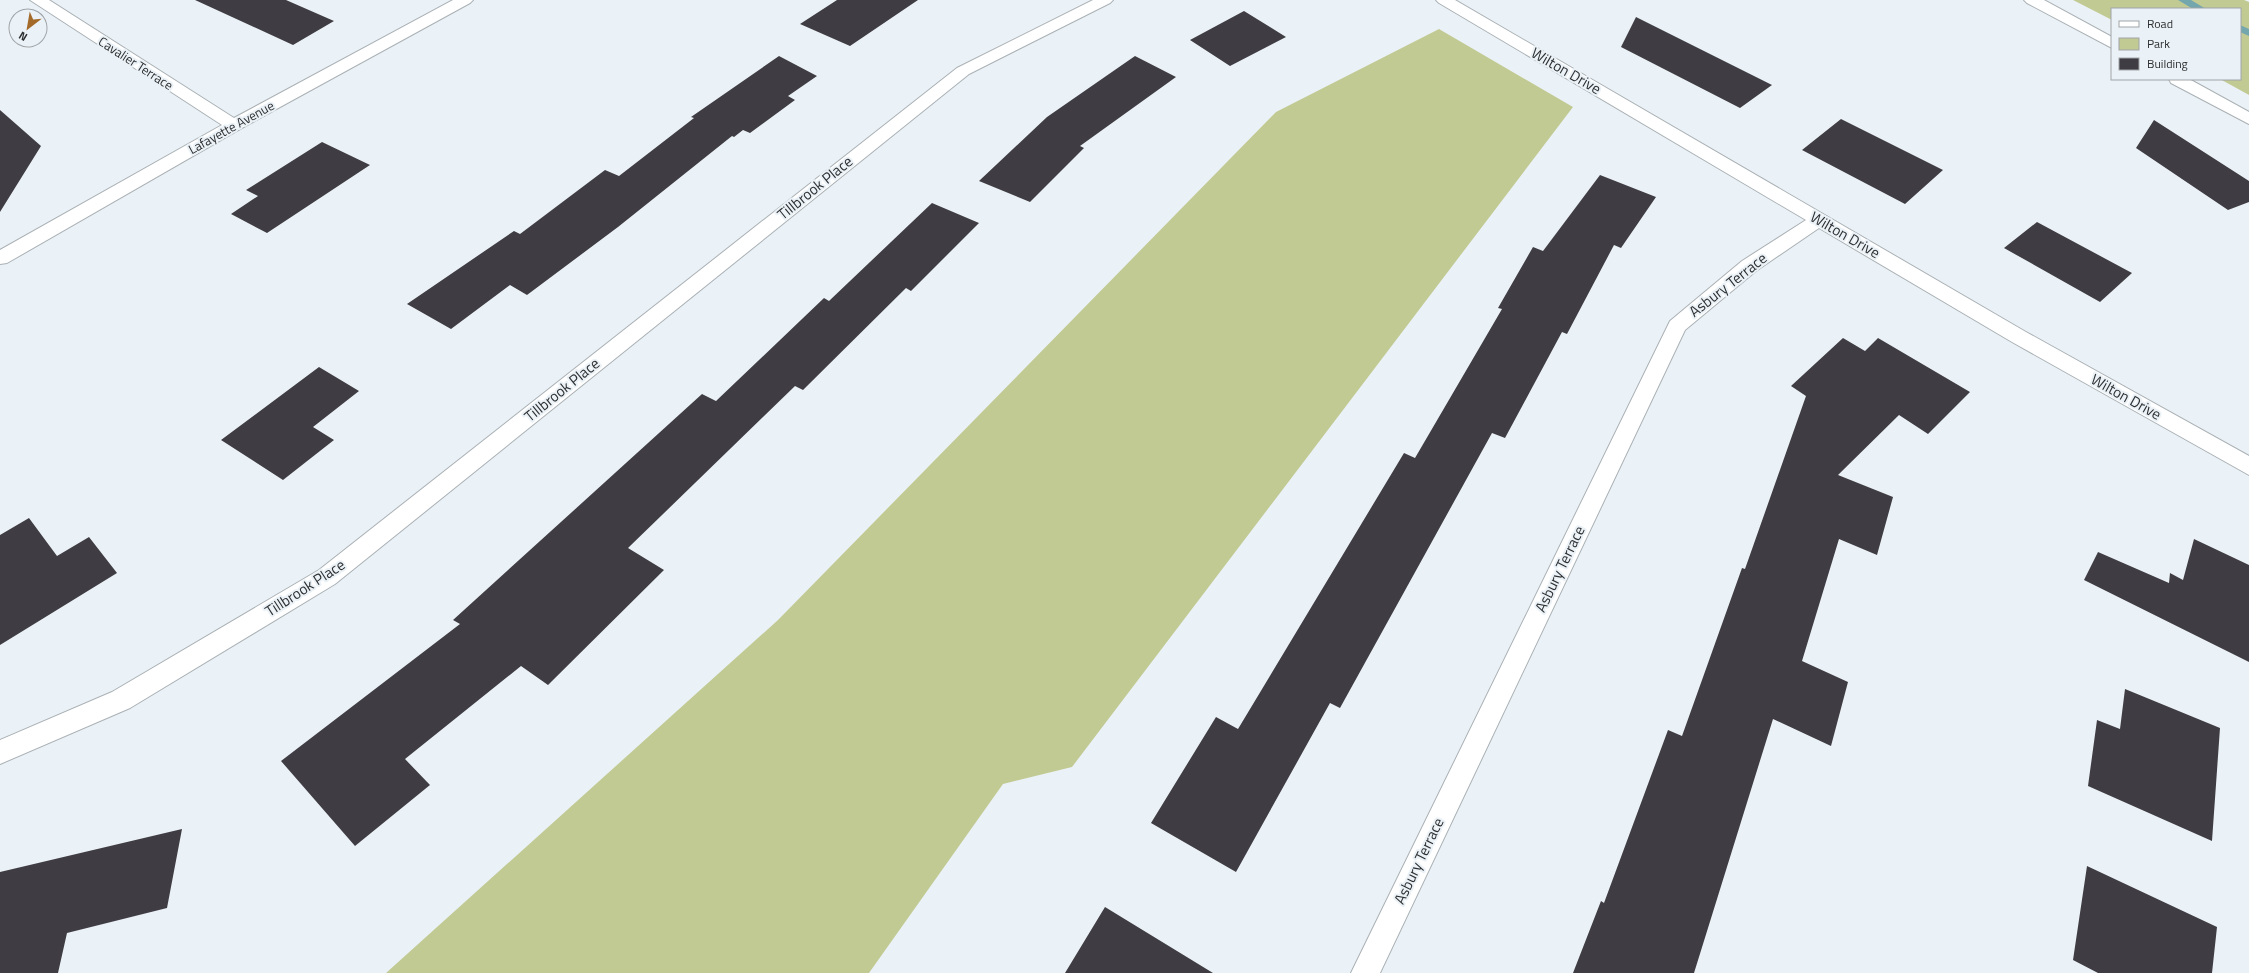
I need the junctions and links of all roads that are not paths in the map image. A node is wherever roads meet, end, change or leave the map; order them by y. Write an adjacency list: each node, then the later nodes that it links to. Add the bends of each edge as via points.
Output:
1 (38, 0): 9 (street, Cavalier Terrace)
2 (465, 0): 9 (street, Lafayette Avenue)
3 (1105, 0): 13 (street, Tillbrook Place, via 962,71 327,577 121,700)
4 (1444, 0): 10 (street, Wilton Drive)
5 (2032, 0): 6 (street)
6 (2111, 42)
7 (2179, 80): 8 (street)
8 (2249, 119)
9 (234, 125): 11 (street, Lafayette Avenue)
10 (1819, 220): 12 (street, Wilton Drive, via 2019,338); 14 (street, Asbury Terrace, via 1749,266 1677,326)
11 (0, 258)
12 (2249, 466)
13 (0, 752)
14 (1365, 973)

